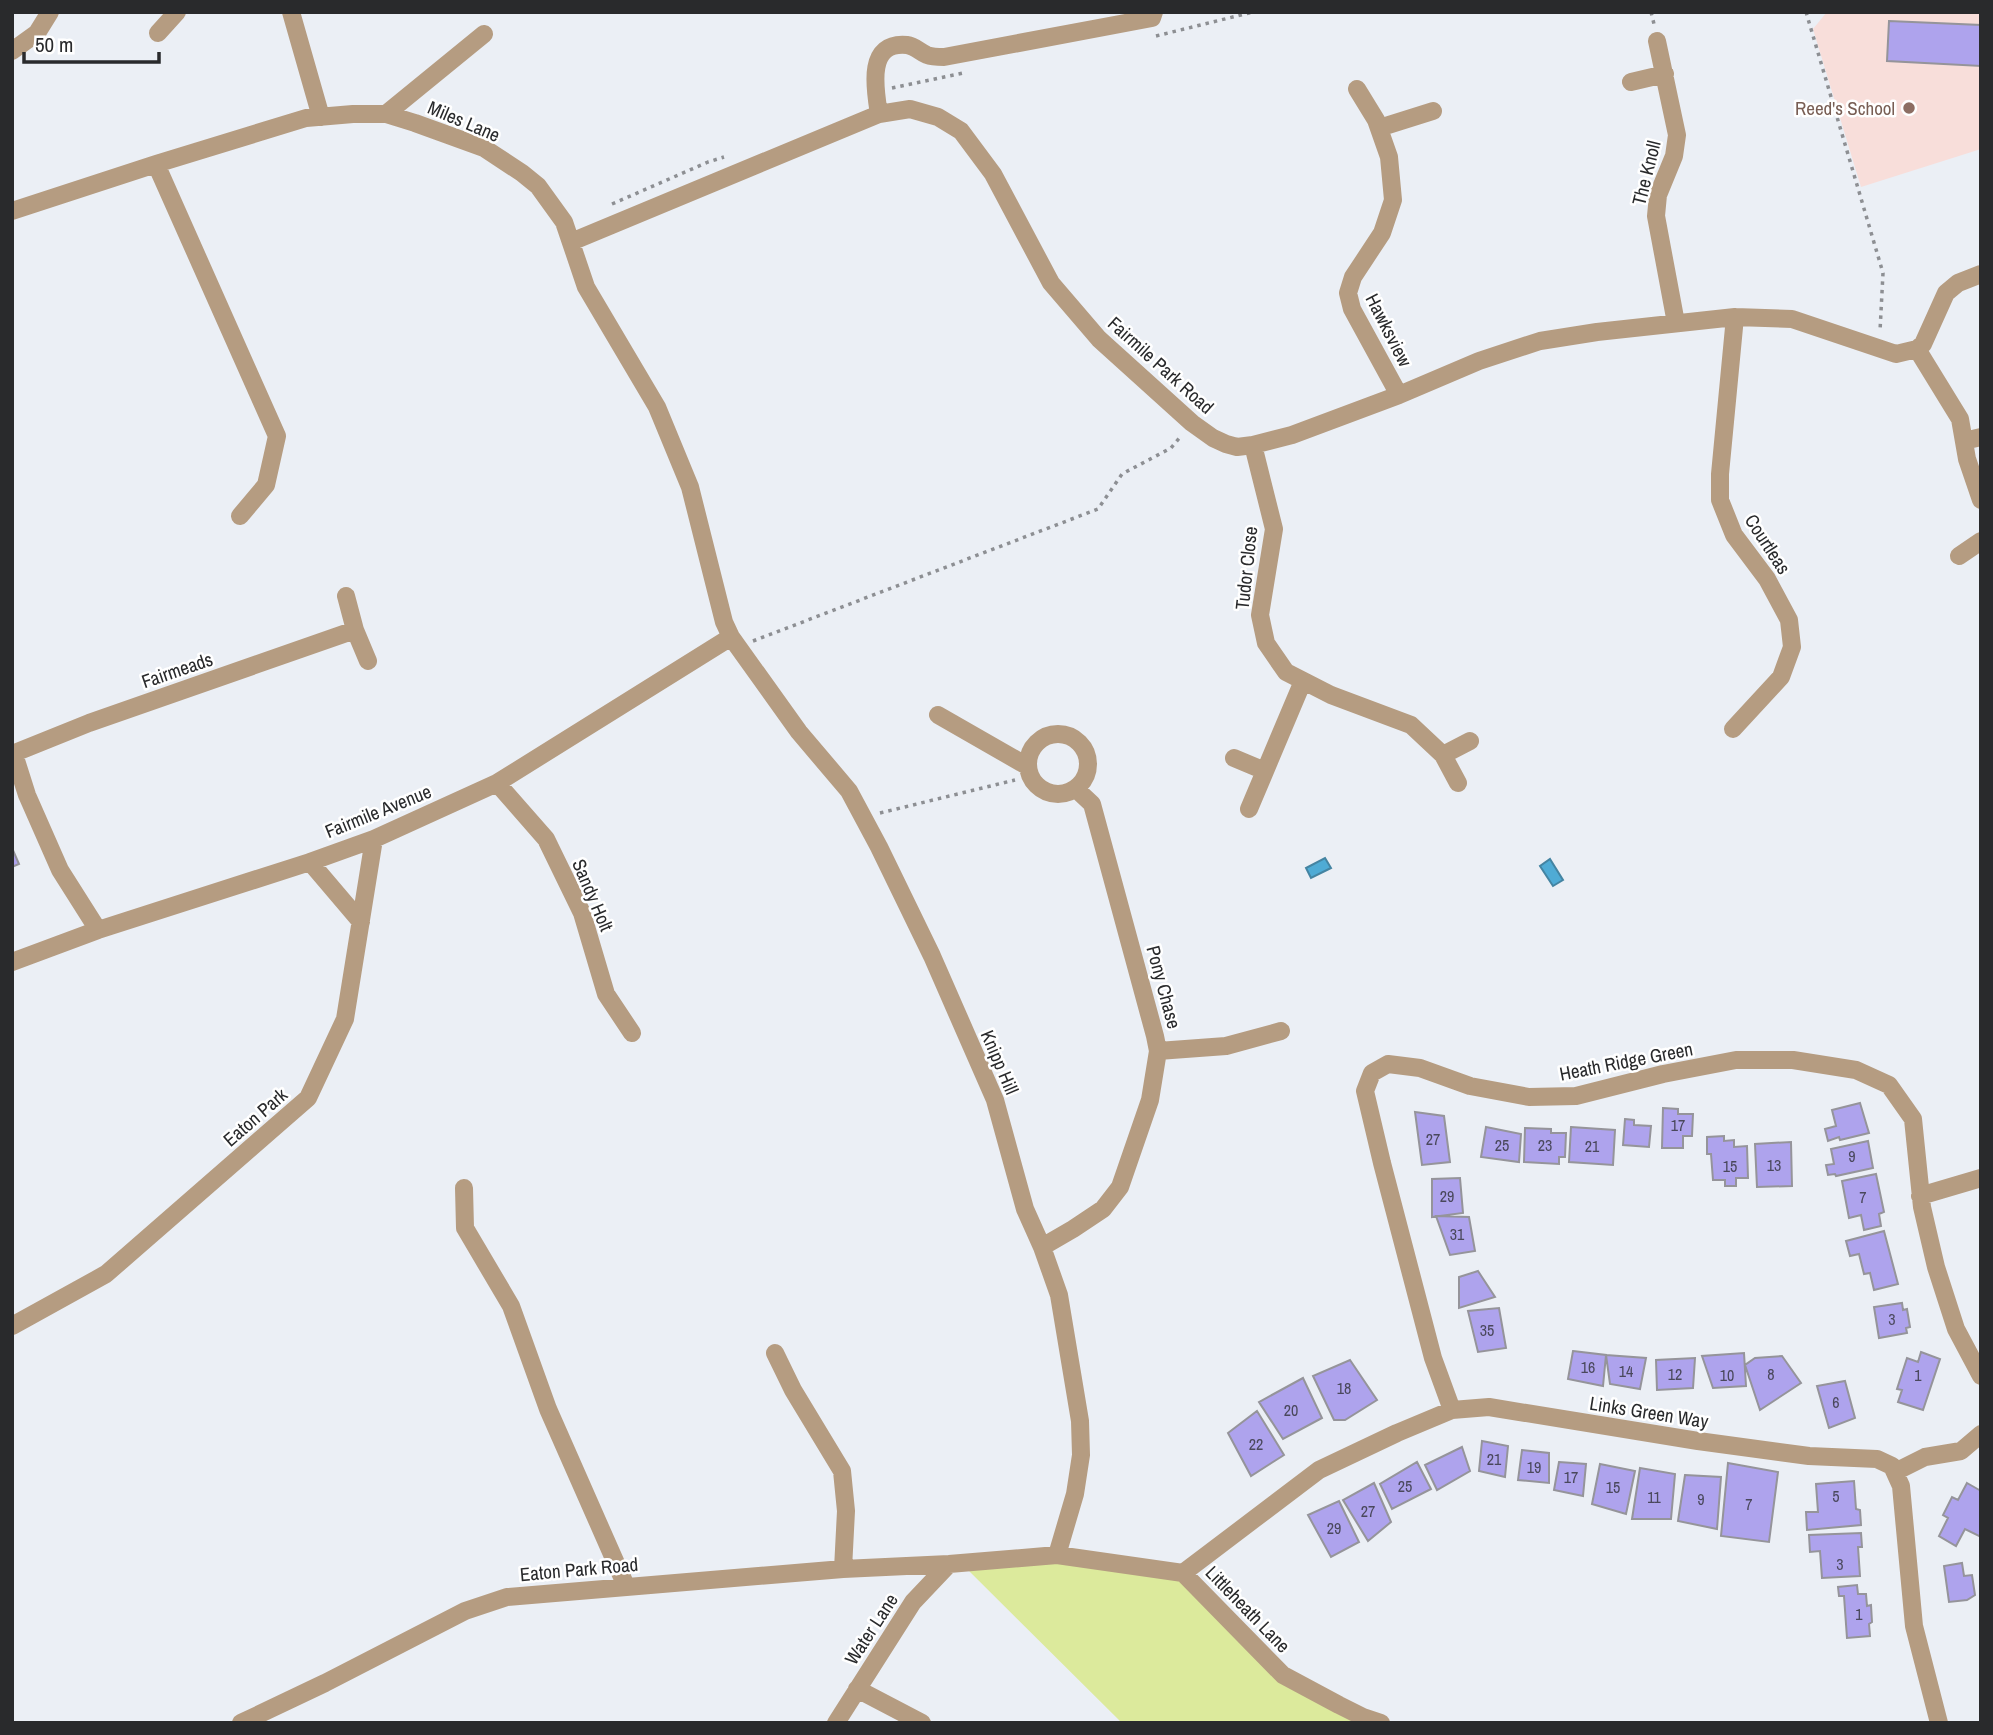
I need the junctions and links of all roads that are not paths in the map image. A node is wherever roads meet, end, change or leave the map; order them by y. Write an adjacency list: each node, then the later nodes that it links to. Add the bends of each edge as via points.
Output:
1 (50, 12): 8 (street, via 37,33)
2 (177, 12): 5 (street)
3 (291, 12): 15 (street)
4 (1154, 12): 14 (street, via 1152,18 943,57 896,46 877,60)
5 (158, 33)
6 (484, 34): 13 (street)
7 (1657, 41): 9 (street, The Knoll)
8 (12, 51)
9 (1665, 74): 10 (street); 22 (street, The Knoll, via 1677,146 1658,195 1656,216)
10 (1631, 82)
11 (1357, 89): 16 (street, Hawksview)
12 (1433, 111): 16 (street)
13 (386, 114): 15 (street, Miles Lane); 19 (street, Miles Lane, via 484,148 522,173 558,211)
14 (879, 114): 19 (street, Fairmile Park Road); 26 (street, Fairmile Park Road, via 910,108 961,131 993,174 1051,283 1099,339 1213,438 1237,447)
15 (321, 117): 17 (street, Miles Lane)
16 (1379, 128): 24 (street, Hawksview, via 1390,157 1392,200 1382,233 1353,277 1348,293 1352,309)
17 (156, 164): 18 (street, Miles Lane); 28 (street, via 277,436 267,485)
18 (12, 211)
19 (571, 242): 33 (street, Miles Lane, via 586,287 657,407 690,486 724,622)
20 (1981, 274): 23 (street, via 1947,293)
21 (1735, 317): 22 (street, Fairmile Park Road); 23 (street, Fairmile Park Road, via 1792,319 1896,354); 37 (street, Courtleas, via 1720,500 1734,535 1768,579 1789,620 1792,647 1781,677)
22 (1676, 323): 24 (street, Fairmile Park Road, via 1541,341)
23 (1917, 349): 25 (street)
24 (1399, 395): 26 (street, Fairmile Park Road)
25 (1972, 439): 27 (street, via 1967,459)
26 (1254, 445): 35 (street, Tudor Close, via 1274,529 1260,615 1266,643 1286,672)
27 (1981, 500)
28 (240, 516)
29 (1981, 541): 30 (street)
30 (1959, 556)
31 (346, 596): 32 (street)
32 (355, 630): 34 (street); 39 (street, Fairmeads)
33 (735, 642): 44 (street, Fairmile Avenue); 59 (street, Knipp Hill, via 799,732 849,791 879,847 995,1100 1025,1209)
34 (368, 661)
35 (1303, 681): 40 (street, Tudor Close, via 1411,725); 43 (street)
36 (939, 715): 42 (street)
37 (1733, 729)
38 (1470, 741): 40 (street)
39 (13, 754): 51 (street, Fairmeads, via 60,870)
40 (1443, 755): 45 (street, Tudor Close)
41 (1234, 758): 43 (street)
42 (1029, 771): 46 (street, via 1036,785 1049,793); 46 (street, via 1032,747 1044,736 1074,737 1089,762)
43 (1265, 771): 47 (street)
44 (497, 783): 48 (street, Fairmile Avenue); 54 (street, Sandy Holt, via 546,839 582,913 606,994)
45 (1458, 783)
46 (1076, 789): 55 (street, Pony Chase, via 1092,804)
47 (1249, 809)
48 (374, 839): 49 (street, Fairmile Avenue); 50 (street, Eaton Park)
49 (310, 862): 50 (street); 51 (street, Fairmile Avenue)
50 (361, 922): 60 (street, Eaton Park, via 345,1019 308,1098 106,1274)
51 (99, 930): 52 (street, Fairmile Avenue)
52 (12, 962)
53 (1281, 1031): 55 (street, via 1226,1046)
54 (632, 1033)
55 (1158, 1051): 59 (street, Pony Chase, via 1150,1100 1120,1187 1103,1209)
56 (1981, 1178): 58 (street)
57 (464, 1188): 70 (street, via 465,1228 511,1306 548,1409)
58 (1920, 1196): 62 (street, Heath Ridge Green, via 1956,1329); 63 (street, Heath Ridge Green, via 1913,1119 1889,1085 1856,1070 1793,1060 1736,1060 1576,1096 1529,1097 1388,1064 1372,1073 1365,1091 1433,1358)
59 (1042, 1247): 66 (street, Knipp Hill, via 1059,1295 1080,1421 1081,1455)
60 (12, 1326)
61 (775, 1353): 68 (street, via 842,1471 846,1511)
62 (1981, 1376)
63 (1452, 1410): 65 (street, Links Green Way, via 1489,1407 1698,1441 1877,1459); 69 (street, Links Green Way, via 1319,1470)
64 (1981, 1434): 65 (street, via 1961,1451 1925,1457)
65 (1895, 1472): 76 (street, via 1901,1486 1914,1626)
66 (1057, 1555): 67 (street, Littleheath Lane); 69 (street, Littleheath Lane)
67 (949, 1564): 68 (street, Eaton Park Road); 71 (street, Water Lane, via 913,1602)
68 (842, 1569): 70 (street, Eaton Park Road)
69 (1183, 1573): 75 (street, Littleheath Lane, via 1283,1675)
70 (626, 1586): 72 (street, Eaton Park Road, via 487,1602)
71 (857, 1689): 73 (street, Water Lane); 74 (street)
72 (241, 1723)
73 (836, 1723)
74 (922, 1723)
75 (1381, 1723)
76 (1938, 1723)

